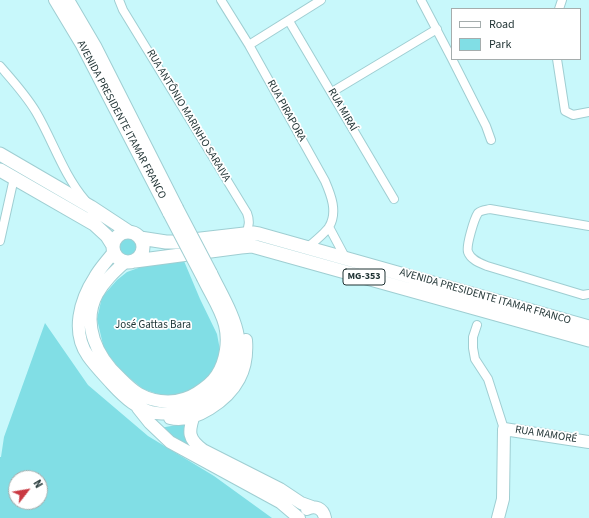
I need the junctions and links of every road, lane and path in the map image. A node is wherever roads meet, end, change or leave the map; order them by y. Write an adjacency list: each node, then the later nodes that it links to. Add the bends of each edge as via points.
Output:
1 (55, 0): 22 (main road, AVENIDA PRESIDENTE ITAMAR FRANCO)
2 (68, 0): 22 (main road, AVENIDA PRESIDENTE ITAMAR FRANCO, via 95,46)
3 (119, 0): 25 (street, RUA ANTÔNIO MARINHO SARAIVA, via 247,213 249,226)
4 (221, 0): 9 (street, RUA PIRAPORA)
5 (421, 0): 8 (street)
6 (319, 1): 7 (street)
7 (289, 21): 9 (street); 14 (street, RUA MIRAÍ)
8 (437, 29): 10 (street); 14 (street)
9 (249, 46): 24 (street, RUA PIRAPORA, via 325,181 334,208)
10 (451, 57)
11 (453, 60): 16 (street)
12 (557, 60): 15 (street, via 565,110 573,115)
13 (0, 66): 21 (street, via 18,86 36,113 74,187)
14 (332, 92): 20 (street, RUA MIRAÍ)
15 (589, 112)
16 (491, 140)
17 (0, 154): 21 (main road, MG-353)
18 (0, 170): 19 (main road)
19 (14, 178): 27 (street); 29 (main road, via 94,224 107,236)
20 (394, 199)
21 (91, 207): 26 (main road, MG-353)
22 (173, 210): 32 (main road, AVENIDA PRESIDENTE ITAMAR FRANCO, bridge)
23 (589, 226): 34 (street, via 490,209 479,212 475,218 467,251 478,263 583,295)
24 (329, 227): 28 (street); 30 (street)
25 (246, 234): 26 (main road, AVENIDA PRESIDENTE ITAMAR FRANCO / MG-353, via 175,242); 28 (main road, AVENIDA PRESIDENTE ITAMAR FRANCO / MG-353, via 259,234)
26 (135, 235): 29 (main road, via 120,233 114,240); 31 (main road, via 143,246 143,251)
27 (0, 241)
28 (308, 247): 30 (main road, AVENIDA PRESIDENTE ITAMAR FRANCO / MG-353)
29 (113, 248): 31 (main road, via 116,257); 38 (main road, AVENIDA PRESIDENTE ITAMAR FRANCO, via 89,286 82,306 79,329 87,355 114,386)
30 (345, 257): 36 (main road, AVENIDA PRESIDENTE ITAMAR FRANCO / MG-353)
31 (130, 262): 32 (main road, AVENIDA PRESIDENTE ITAMAR FRANCO, via 111,275 96,295 90,321 92,334 98,350 110,368 134,391 154,400 173,401 186,398 210,384 219,371 227,345 225,323); 37 (main road, AVENIDA PRESIDENTE ITAMAR FRANCO / MG-353, via 252,246)
32 (207, 275): 33 (main road, AVENIDA PRESIDENTE ITAMAR FRANCO)
33 (217, 285): 39 (main road, AVENIDA PRESIDENTE ITAMAR FRANCO, via 239,337 233,370 222,387 202,402 183,410); 40 (main road, via 241,320 245,357 239,378 226,396 203,412)
34 (589, 294)
35 (477, 325): 41 (street, via 473,338 475,359 488,379)
36 (589, 327)
37 (589, 340)
38 (136, 405): 39 (main road, AVENIDA PRESIDENTE ITAMAR FRANCO); 44 (main road, via 170,442 280,502)
39 (158, 414): 40 (main road, via 172,418 187,418)
40 (194, 415): 43 (main road, via 190,430 191,438 199,447)
41 (504, 428): 42 (main road, RUA MAMORÉ); 47 (main road, via 503,499)
42 (589, 442)
43 (312, 507): 45 (main road, via 306,510); 46 (main road, via 319,508)
44 (299, 518)
45 (303, 518)
46 (325, 518)
47 (498, 518)

